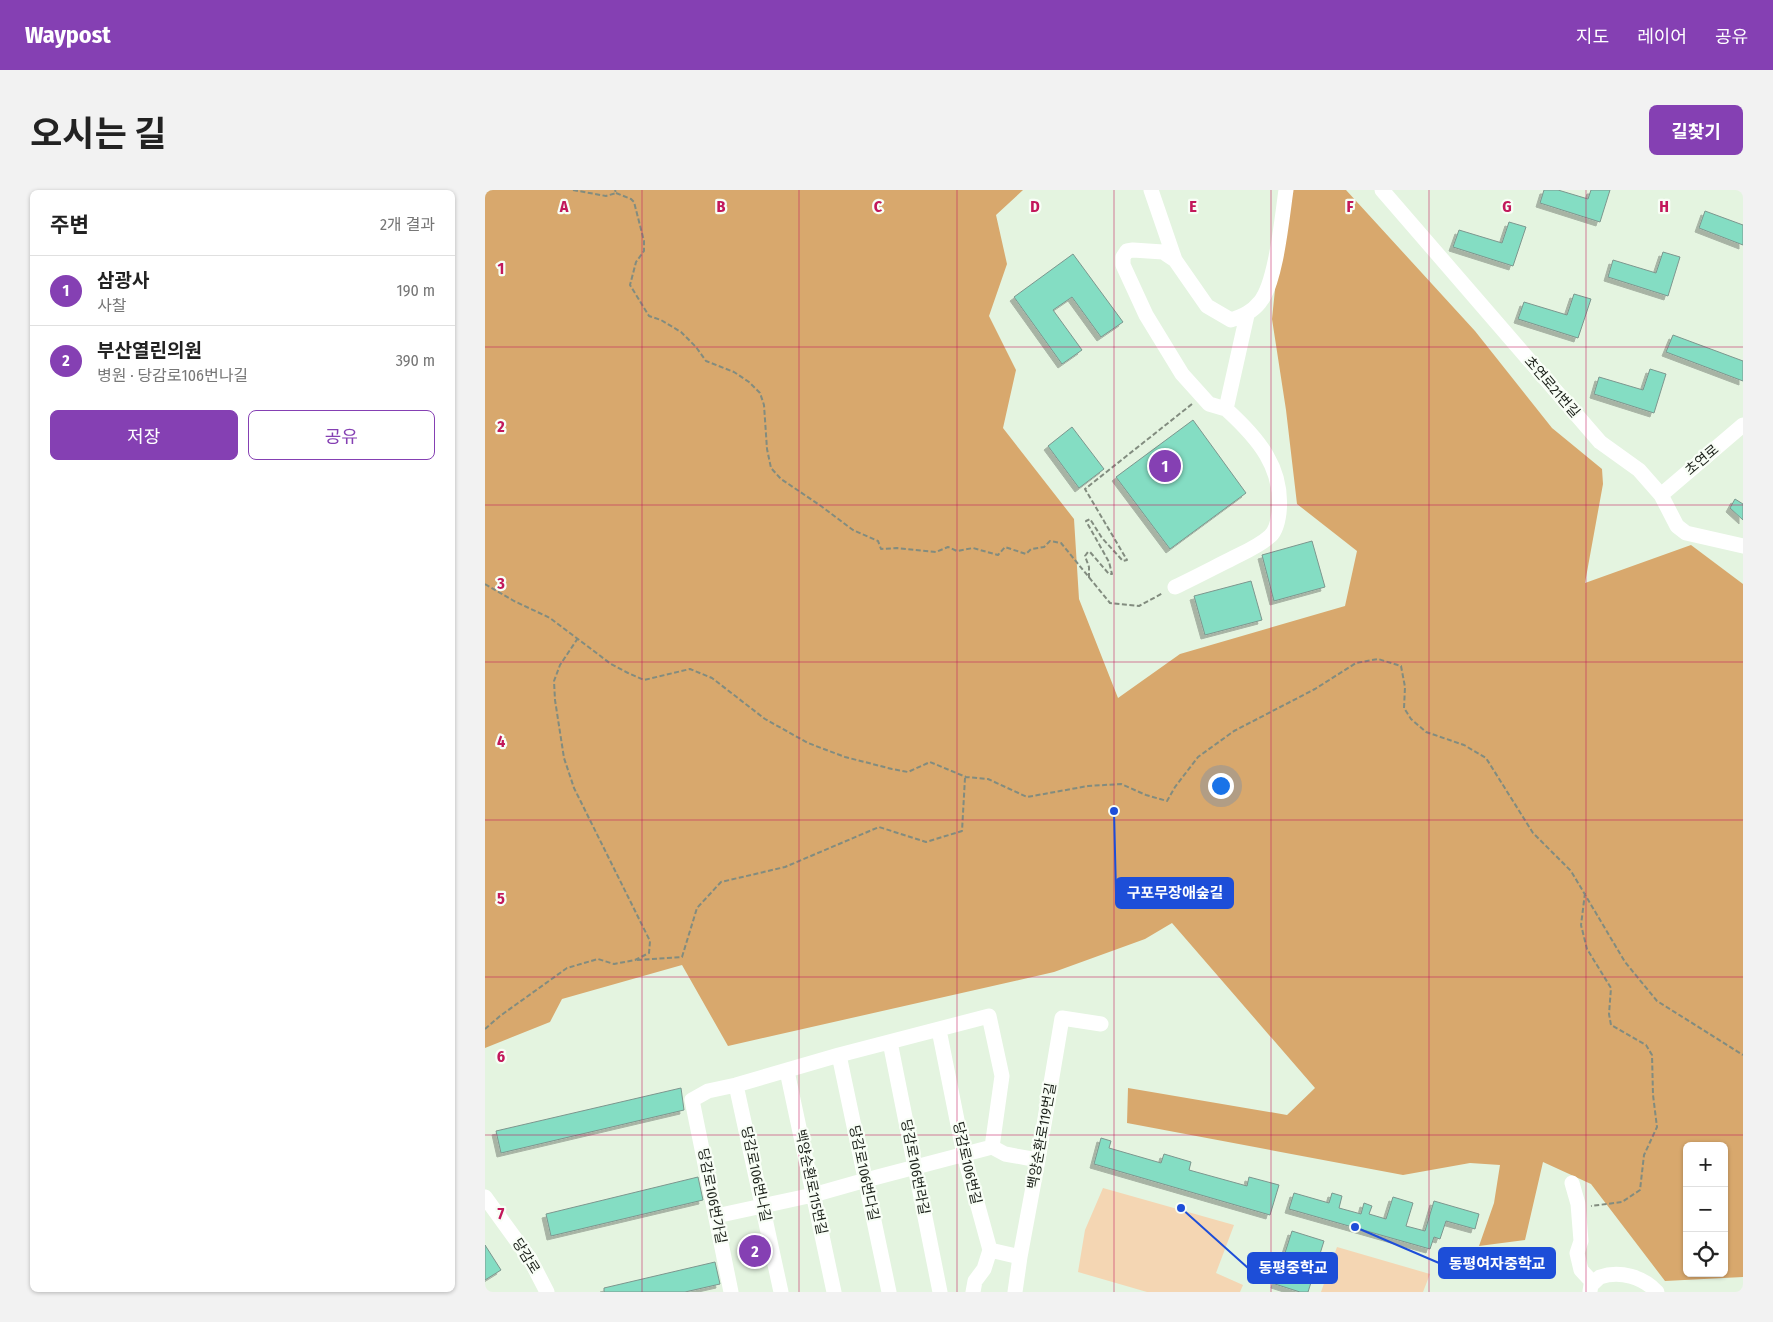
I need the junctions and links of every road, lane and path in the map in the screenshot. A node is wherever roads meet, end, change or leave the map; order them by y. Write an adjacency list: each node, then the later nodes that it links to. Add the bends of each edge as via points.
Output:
1 (573, 190): 5 (path, via 607,196)
2 (1151, 190): 6 (street)
3 (1286, 190): 7 (street, via 1272,274 1261,301)
4 (1382, 190): 11 (street, 초연로21번길, via 1600,442 1639,470)
5 (615, 192): 13 (path, via 634,202 644,241 645,251 636,262 630,285 641,306 649,316 681,332 706,361 734,372 760,393 771,468 781,479 853,530 878,541 881,549 936,552 948,547 957,551 973,548 998,555 1005,548 1026,554 1050,541 1061,543)
6 (1175, 260): 7 (street, via 1207,306 1231,320); 8 (street, via 1163,252 1133,250 1127,251 1123,257 1123,265 1145,315 1182,374)
7 (1247, 315): 9 (street)
8 (1201, 396): 9 (street, via 1209,404); 13 (path, via 1085,489 1127,560 1123,561 1090,519 1086,521 1109,562 1112,574 1088,552 1085,556)
9 (1226, 409): 15 (street, via 1248,428 1276,475 1281,497 1278,522 1271,536 1251,549)
10 (1743, 425): 11 (street, 초연로)
11 (1661, 495): 12 (street, 초연로21번길, via 1677,526 1686,533)
12 (1743, 546)
13 (1089, 578): 15 (path, via 1110,603 1139,606)
14 (485, 584): 16 (path, via 550,618)
15 (1175, 587)
16 (578, 638): 17 (path, via 611,664 644,680 690,668 712,678 765,719 808,743 845,757 908,772 930,762); 19 (path, via 560,665 554,681 564,758 574,788 650,941 649,953)
17 (965, 778): 18 (path, via 988,779 1027,797 1087,786 1121,784 1146,796 1167,801 1198,757 1234,731 1315,689 1356,663 1378,659 1401,666 1405,708 1411,719 1426,732 1465,745 1486,758 1533,833 1571,871); 19 (path, via 962,831 926,842 879,827 785,867 721,882 697,908 682,957)
18 (1585, 893): 25 (path, via 1625,962 1657,1001); 37 (path, via 1581,925 1587,949 1611,988 1611,1025 1645,1046 1652,1055 1657,1128 1644,1155 1640,1190 1622,1202)
19 (635, 960): 21 (path, via 614,964 598,959 567,968)
20 (1101, 1024): 30 (street, 백양순환로119번길, via 1062,1018)
21 (485, 1029)
22 (939, 1030): 23 (street); 28 (street, via 989,1016 1002,1076); 29 (street, 당감로106번길)
23 (890, 1042): 24 (street); 31 (street, 당감로106번라길)
24 (839, 1054): 26 (street); 32 (street, 당감로106번다길)
25 (1743, 1055)
26 (787, 1071): 27 (street); 34 (street, 백양순환로115번길)
27 (736, 1085): 36 (street, 당감로106번나길); 38 (street, 당감로106번가길, via 709,1091 692,1100)
28 (992, 1147): 29 (street); 30 (street, via 1005,1154)
29 (964, 1155): 31 (street); 39 (street, 당감로106번길)
30 (1038, 1160): 40 (street, 백양순환로119번길)
31 (915, 1168): 32 (street); 47 (street, 당감로106번라길)
32 (866, 1180): 34 (street); 46 (street, 당감로106번다길)
33 (1572, 1183): 37 (street)
34 (813, 1196): 36 (street); 45 (street, 백양순환로115번길)
35 (485, 1197): 42 (street, 당감로, via 530,1259)
36 (763, 1207): 38 (street); 44 (street, 당감로106번나길)
37 (1578, 1208): 41 (street, via 1581,1241 1577,1253 1581,1270)
38 (716, 1216): 43 (street, 당감로106번가길)
39 (990, 1250): 40 (street); 48 (street)
40 (1020, 1257): 49 (street, 백양순환로119번길)
41 (1592, 1287): 50 (street, via 1600,1277 1620,1275 1647,1282)
42 (547, 1292)
43 (731, 1292)
44 (781, 1292)
45 (834, 1292)
46 (889, 1292)
47 (940, 1292)
48 (973, 1292)
49 (1015, 1292)
50 (1657, 1292)

